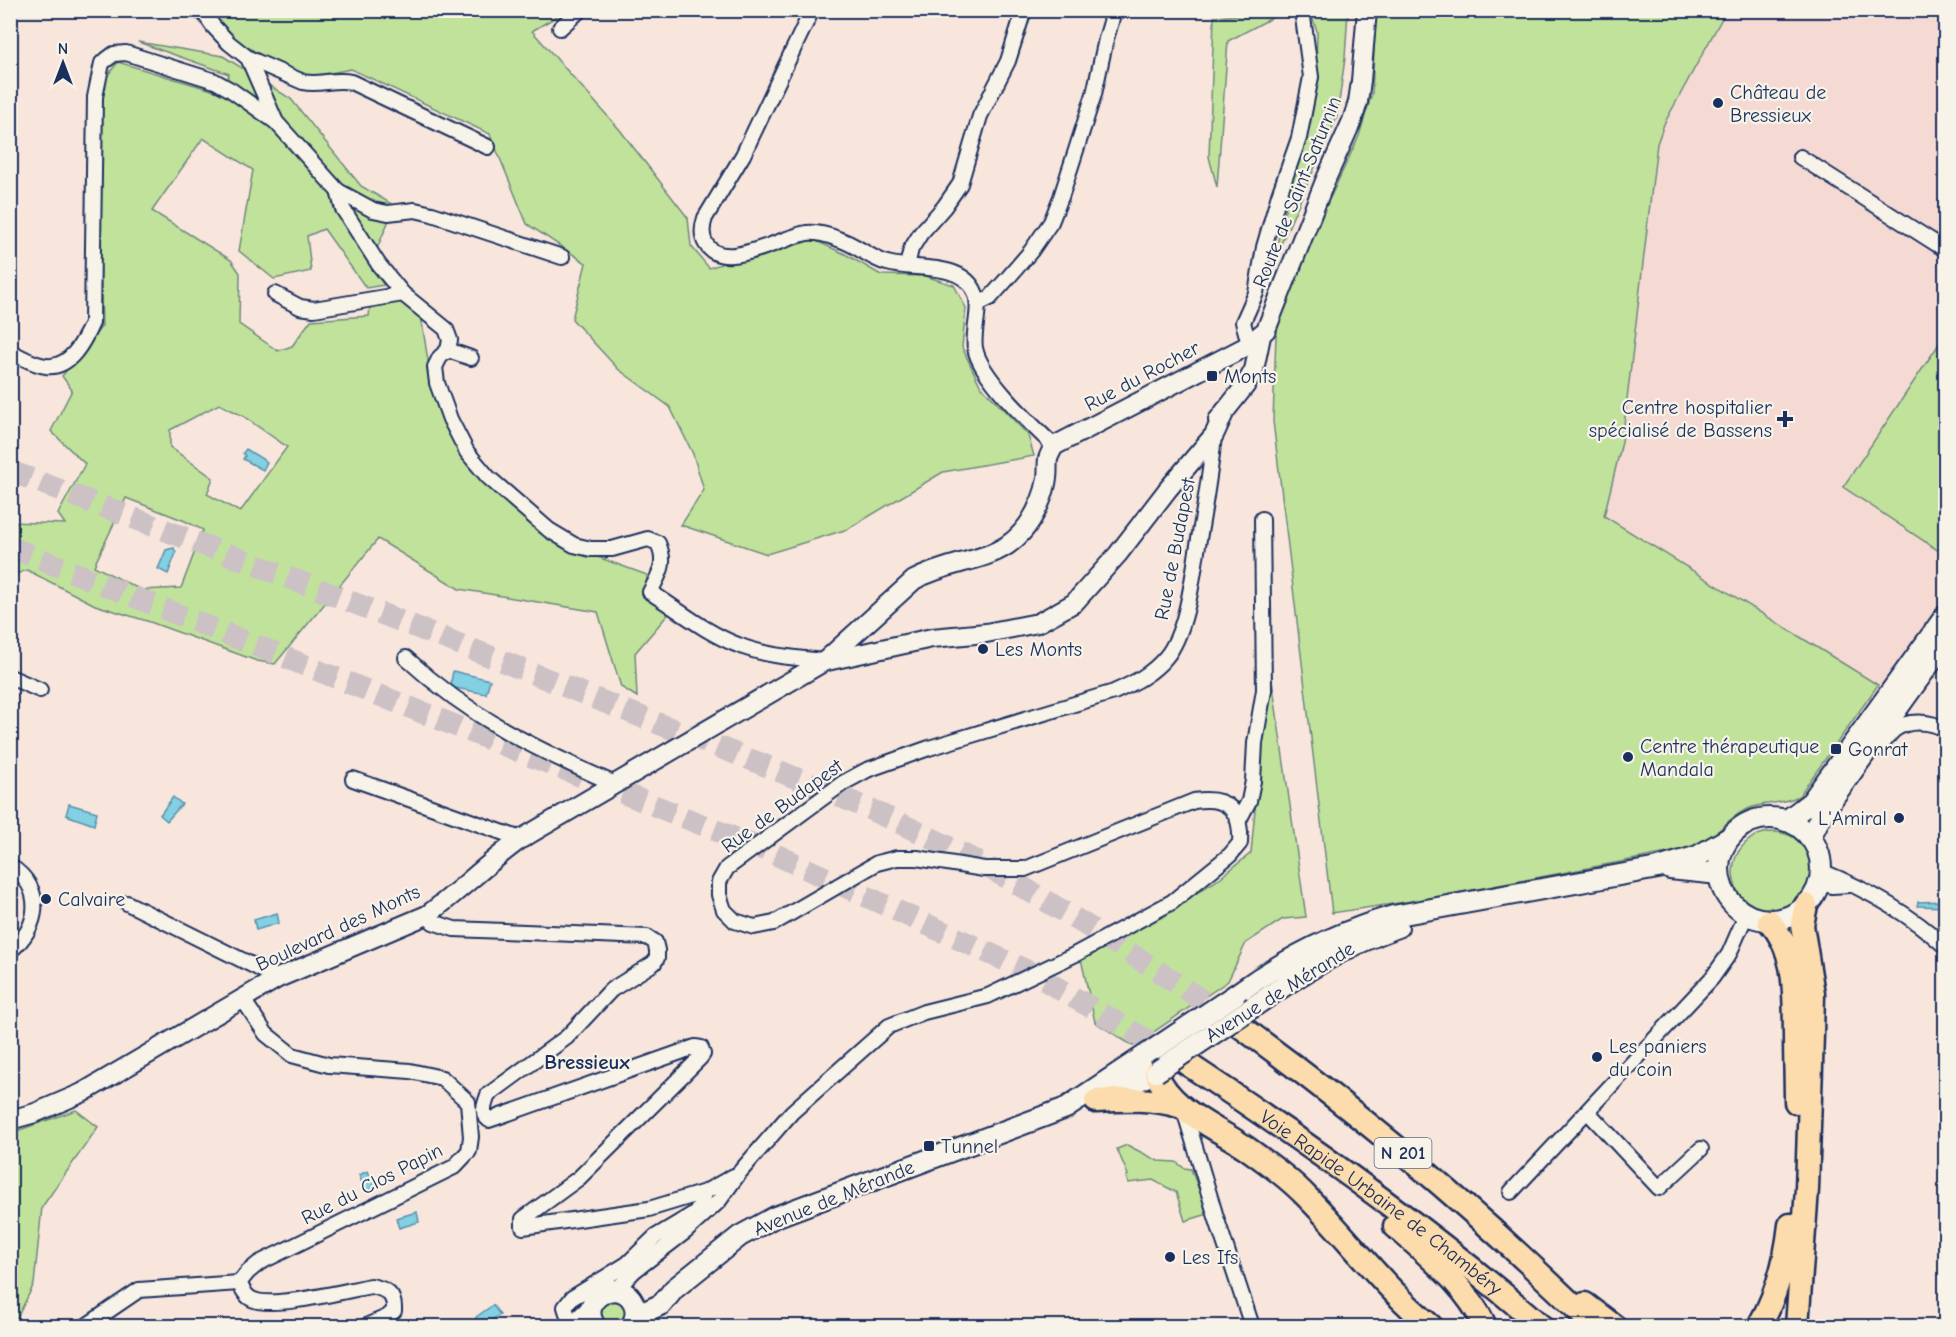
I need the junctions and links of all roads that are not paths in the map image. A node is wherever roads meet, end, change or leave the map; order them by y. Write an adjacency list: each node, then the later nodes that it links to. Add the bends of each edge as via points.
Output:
1 (202, 10): 9 (street, via 229,43)
2 (580, 10): 8 (street)
3 (812, 10): 16 (street, via 743,155 705,218 703,235 714,253 734,256 817,232 889,264)
4 (1024, 10): 16 (street, via 1008,61 980,116 960,184 921,233)
5 (1116, 10): 19 (street, via 1094,94 1051,222 1007,279 990,298)
6 (1302, 10): 20 (street, via 1311,77 1299,138 1267,237 1256,293 1243,322)
7 (1367, 10): 20 (street, Route de Saint-Saturnin, via 1352,121 1266,330)
8 (560, 28)
9 (248, 58): 10 (street); 11 (street, via 311,84 341,79 351,82)
10 (276, 122): 13 (street); 22 (street, via 231,90 196,73 126,53 114,54 102,63 95,97 92,323 84,342 67,361 48,367)
11 (488, 147)
12 (1800, 157): 14 (street)
13 (338, 191): 15 (street, via 374,210 432,214); 18 (street, via 343,209 360,236)
14 (1946, 250)
15 (562, 256)
16 (907, 266): 19 (street, via 945,269 960,276 974,289)
17 (275, 294): 18 (street, via 300,307 314,309)
18 (403, 294): 21 (street, via 446,329)
19 (978, 304): 25 (street, via 976,352 1021,415)
20 (1249, 343): 24 (street, via 1242,362); 24 (street, Route de Saint-Saturnin, via 1256,362); 25 (street, Rue du Rocher)
21 (448, 350): 23 (street); 31 (street, via 435,367 437,383 467,452 488,477 549,530 574,545 591,549 612,549 648,539 658,543 663,556 661,571 650,592 738,646)
22 (10, 352)
23 (471, 358)
24 (1245, 386): 26 (street, Route de Saint-Saturnin, via 1211,428)
25 (1054, 446): 31 (street, via 1042,499 1027,528 994,554 914,579)
26 (1211, 447): 31 (street, Route de Saint-Saturnin, via 1168,489 1074,603 1038,623 932,638); 38 (street, Rue de Budapest, via 1188,605 1168,656 1153,671 1114,692 867,770 843,783 727,868 719,882 719,895 724,910 735,921 754,927 774,923 877,862 917,858 984,869 1025,869 1208,798 1222,801)
27 (1262, 519): 38 (street, via 1264,690 1249,801)
28 (1946, 615): 39 (main road, via 1811,802)
29 (1946, 641): 37 (main road)
30 (406, 658): 36 (street, via 483,719)
31 (825, 661): 36 (street, Boulevard des Monts)
32 (10, 677): 33 (street)
33 (40, 690)
34 (1946, 730): 37 (street, via 1927,723 1895,730 1856,779)
35 (353, 779): 42 (street)
36 (615, 784): 42 (street, Boulevard des Monts)
37 (1839, 789): 41 (main road)
38 (1239, 820): 70 (street, via 1240,843 1172,902 988,996 924,1012 889,1026 792,1112)
39 (1786, 821): 40 (main road, via 1755,821); 41 (main road)
40 (1729, 838): 44 (main road, Avenue de Mérande, via 1698,856); 45 (main road)
41 (1810, 838): 46 (main road, via 1817,851)
42 (521, 839): 50 (street, Boulevard des Monts)
43 (10, 866): 54 (street, via 31,887 35,904 31,926)
44 (1658, 868): 45 (main road, Avenue de Mérande); 48 (main road, Avenue de Mérande)
45 (1719, 874): 51 (main road, via 1727,898)
46 (1820, 877): 49 (main road); 53 (street, via 1832,885 1849,885 1902,911)
47 (127, 903): 55 (street)
48 (1460, 904): 58 (main road, Avenue de Mérande, bridge, via 1393,916 1315,944); 60 (main road, Avenue de Mérande, bridge, via 1364,939 1325,959)
49 (1806, 905): 52 (main road, via 1790,916); 74 (highway, via 1803,934 1813,1004 1807,1189)
50 (427, 915): 55 (street, Boulevard des Monts); 64 (street, via 433,922 454,929 646,937 655,942 654,963 611,990 567,1036 488,1095)
51 (1746, 915): 52 (main road); 65 (street, via 1729,954 1712,978)
52 (1769, 921): 89 (highway, via 1780,933 1794,980 1794,1178 1787,1248 1774,1294)
53 (1946, 947)
54 (10, 951)
55 (278, 978): 56 (street, Boulevard des Monts)
56 (242, 998): 66 (street, Boulevard des Monts, via 82,1093); 67 (street, Rue du Clos Papin, via 266,1034 292,1055 329,1065 410,1071 442,1078 468,1102)
57 (1240, 1026): 73 (highway, Voie Rapide Urbaine de Chambéry / N 201, via 1337,1098 1450,1191)
58 (1156, 1048): 60 (main road); 62 (main road, Avenue de Mérande)
59 (1186, 1063): 68 (highway, Voie Rapide Urbaine de Chambéry / N 201)
60 (1156, 1072): 61 (main road, Avenue de Mérande); 63 (highway, via 1166,1092)
61 (1096, 1101): 62 (main road, Avenue de Mérande); 63 (highway, via 1163,1101)
62 (1074, 1104): 78 (main road, Avenue de Mérande, via 775,1217 740,1236 674,1289 640,1300)
63 (1183, 1108): 83 (street); 84 (highway, via 1286,1177)
64 (483, 1110): 67 (street); 71 (street, via 485,1117 493,1120 701,1048 700,1058 630,1130 579,1178 523,1219 522,1224 527,1228 649,1209)
65 (1587, 1112): 69 (street, via 1659,1188); 72 (street)
66 (10, 1120)
67 (470, 1121): 76 (street, Rue du Clos Papin, via 469,1151 454,1167 259,1263)
68 (1310, 1148): 85 (highway, via 1450,1277); 86 (highway, Voie Rapide Urbaine de Chambéry / N 201, via 1411,1222)
69 (1701, 1149)
70 (739, 1173): 71 (street); 75 (street, via 719,1201)
71 (705, 1192): 82 (street, via 695,1213 656,1237 627,1264 572,1298 565,1307)
72 (1511, 1192)
73 (1515, 1251): 87 (highway, Voie Rapide Urbaine de Chambéry / N 201); 88 (highway)
74 (1800, 1260): 90 (highway); 91 (highway)
75 (643, 1265): 77 (street); 78 (street, via 635,1280)
76 (238, 1283): 80 (street, via 139,1290); 81 (street, via 250,1299 262,1302 287,1302 371,1286 383,1288 395,1302 394,1311)
77 (609, 1290): 78 (main road, via 623,1292); 79 (main road, via 597,1297)
78 (633, 1315)
79 (593, 1318): 82 (main road)
80 (86, 1326)
81 (366, 1326)
82 (572, 1326)
83 (1252, 1326)
84 (1431, 1326)
85 (1485, 1326)
86 (1541, 1326)
87 (1594, 1326)
88 (1614, 1326)
89 (1759, 1326)
90 (1785, 1326)
91 (1797, 1326)

